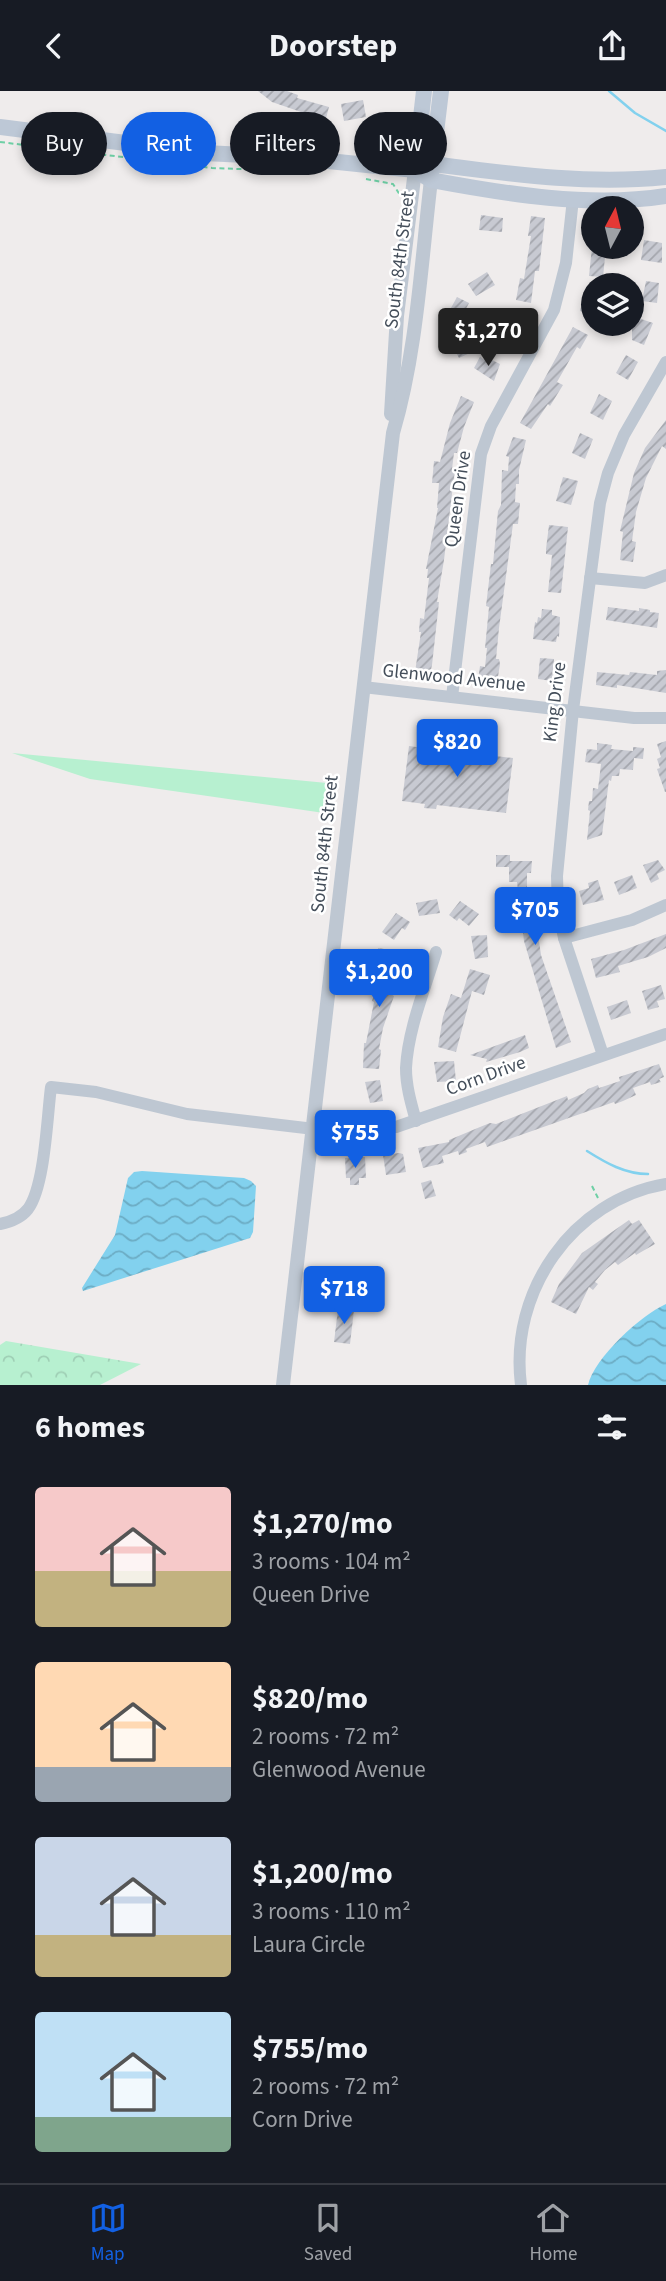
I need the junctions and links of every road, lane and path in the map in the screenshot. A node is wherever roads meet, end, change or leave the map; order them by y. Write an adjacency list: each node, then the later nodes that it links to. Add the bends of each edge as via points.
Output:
1 (424, 91): 3 (main road, South 84th Street)
2 (440, 91): 4 (main road, South 84th Street)
3 (422, 112)
4 (438, 112)
5 (0, 127): 6 (main road, via 204,153)
6 (354, 164)
7 (447, 173): 11 (main road, via 578,181)
8 (414, 175): 17 (street, South 84th Street, via 397,316)
9 (432, 175): 17 (street, South 84th Street, via 415,325)
10 (447, 175): 13 (main road)
11 (666, 177)
12 (666, 196): 13 (main road)
13 (573, 199): 15 (street, Queen Drive, via 562,286)
14 (496, 324): 15 (street)
15 (534, 345): 21 (street, Queen Drive, via 481,454)
16 (666, 362): 19 (street, King Drive, via 608,473)
17 (394, 433): 20 (street, South 84th Street)
18 (666, 576): 19 (street, via 645,583)
19 (590, 578): 22 (street, King Drive)
20 (363, 687): 21 (street, Glenwood Avenue); 30 (street, South 84th Street)
21 (452, 697): 22 (street, Glenwood Avenue)
22 (573, 710): 23 (street, Glenwood Avenue); 25 (street, King Drive, via 557,877)
23 (666, 718)
24 (666, 905): 25 (street, via 632,920)
25 (564, 938): 28 (street, King Drive)
26 (436, 953): 29 (street, via 410,1041 408,1091)
27 (666, 1034): 28 (street, Corn Drive)
28 (603, 1055): 29 (street, Corn Drive)
29 (416, 1121): 30 (street, Corn Drive, via 371,1129)
30 (314, 1129): 32 (street, Corn Drive, via 187,1114 96,1092 51,1087 34,1199 17,1219); 33 (street, South 84th Street)
31 (666, 1184): 34 (street, via 607,1205 579,1226 549,1262 523,1322)
32 (0, 1224)
33 (283, 1385)
34 (521, 1385)

